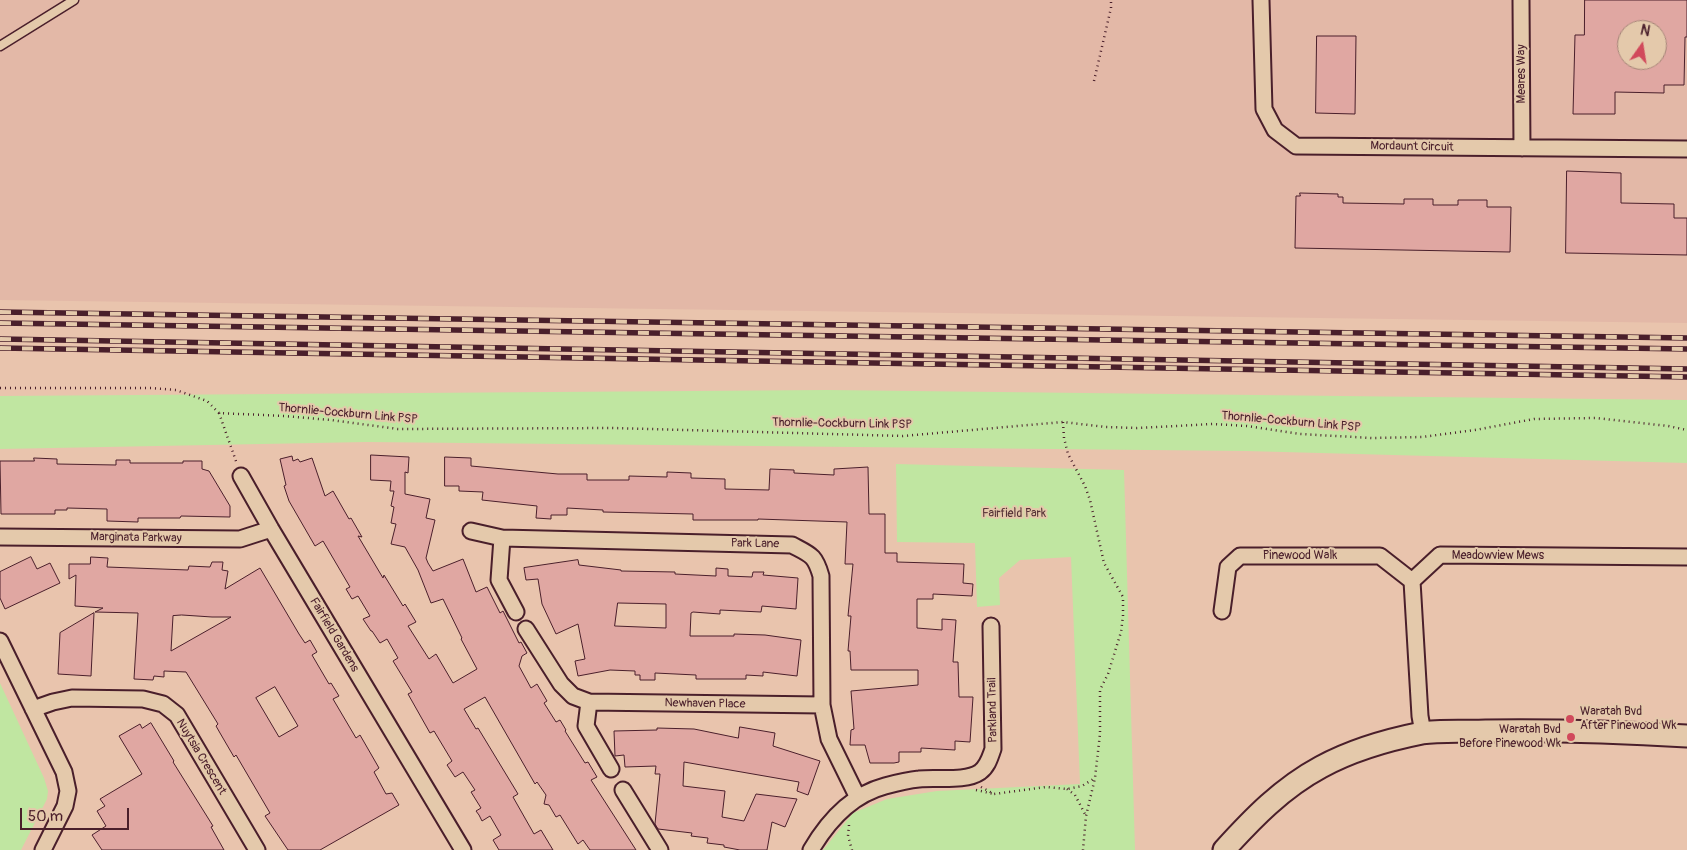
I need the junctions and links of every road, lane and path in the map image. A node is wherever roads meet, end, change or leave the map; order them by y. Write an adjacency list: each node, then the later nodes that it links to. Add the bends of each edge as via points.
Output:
1 (74, 0): 5 (lane)
2 (1111, 0): 6 (path)
3 (1261, 0): 7 (street, Mordaunt Circuit, via 1264,110 1275,130 1296,146)
4 (1521, 0): 7 (street, Meares Way)
5 (0, 46)
6 (1094, 81)
7 (1522, 148): 8 (street, Mordaunt Circuit)
8 (1687, 149)
9 (0, 388): 10 (path, via 176,390 207,401)
10 (219, 413): 11 (path, Thornlie-Cockburn Link PSP, via 331,420 398,429 613,428 903,436); 13 (path)
11 (1063, 422): 12 (path, Thornlie-Cockburn Link PSP, via 1137,428 1213,424 1300,434 1380,438 1422,437 1534,419 1596,418); 32 (path, via 1068,454 1090,500 1104,563 1123,597 1121,632 1100,690)
12 (1687, 430)
13 (241, 476): 14 (street, Fairfield Gardens)
14 (271, 529): 16 (street, Marginata Parkway, via 240,539); 40 (street, Fairfield Gardens)
15 (471, 531): 17 (street, Park Lane)
16 (0, 537)
17 (502, 538): 21 (street, via 499,580); 26 (street, Park Lane, via 792,545 807,552 817,561 821,576)
18 (1687, 557): 19 (street, Meadowview Mews, via 1440,555)
19 (1412, 581): 20 (street, Pinewood Walk, via 1380,556 1240,556 1228,567); 28 (street)
20 (1222, 611)
21 (516, 612)
22 (991, 626): 31 (street, Parkland Trail, via 993,749 988,763 979,773)
23 (526, 629): 25 (street, Newhaven Place, via 561,684 574,696)
24 (0, 641): 27 (street)
25 (589, 702): 26 (street, Newhaven Place); 30 (street, via 586,726)
26 (822, 706): 35 (street, Park Lane, via 829,739)
27 (33, 709): 38 (street, via 64,772 68,791); 39 (street, Nuytsia Crescent, via 72,698 144,699 163,704 177,715)
28 (1423, 733): 29 (street, via 1538,730); 45 (street, via 1358,750 1322,766 1278,795)
29 (1687, 736)
30 (611, 769)
31 (964, 778): 34 (path, via 994,794 1046,787); 35 (street, Parkland Trail, via 918,779 883,786)
32 (1095, 778): 34 (path); 36 (path)
33 (623, 790): 41 (street)
34 (1067, 790): 36 (path, via 1075,795)
35 (858, 798): 42 (street, Parkland Trail, via 844,807 824,829)
36 (1086, 816): 44 (path)
37 (849, 823): 43 (path)
38 (48, 848)
39 (257, 850)
40 (463, 850)
41 (660, 850)
42 (811, 850)
43 (852, 850)
44 (1083, 850)
45 (1224, 850)

